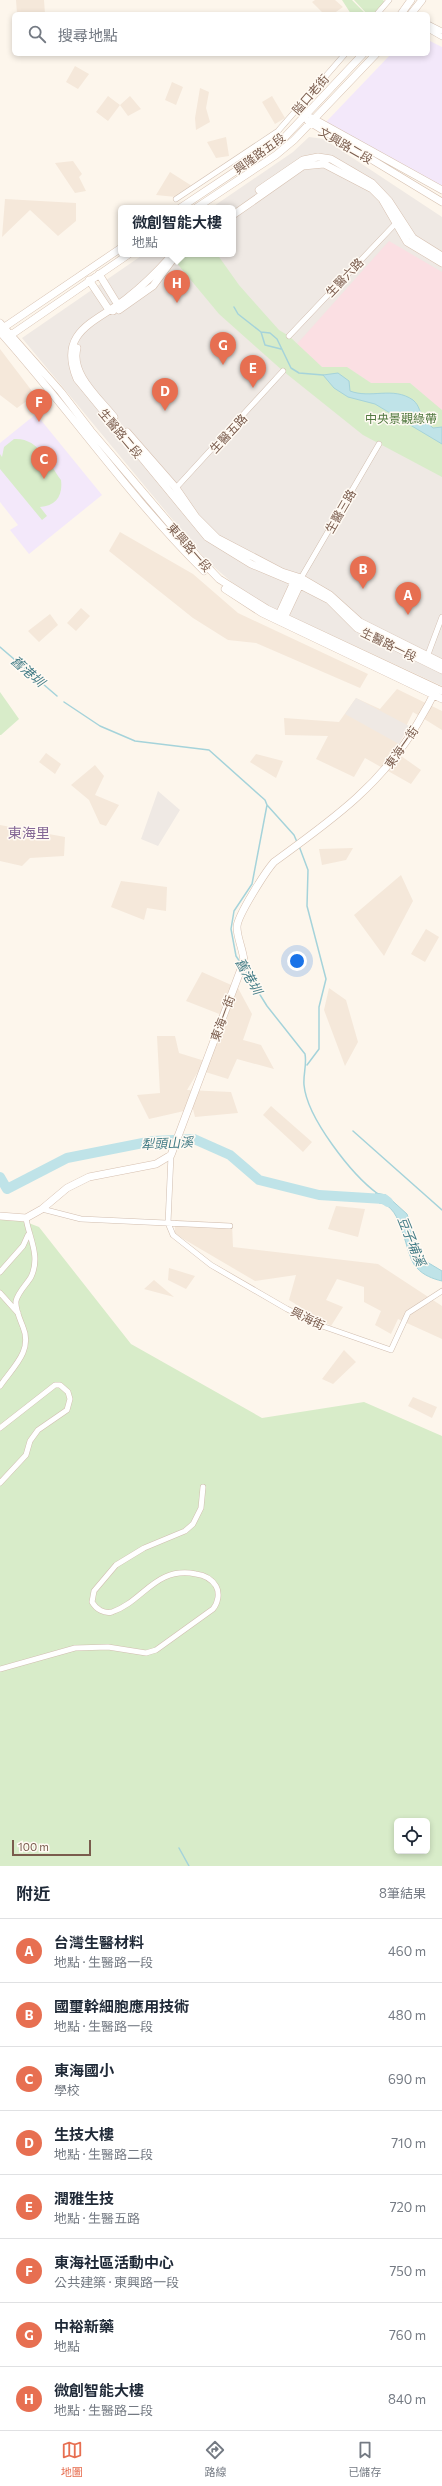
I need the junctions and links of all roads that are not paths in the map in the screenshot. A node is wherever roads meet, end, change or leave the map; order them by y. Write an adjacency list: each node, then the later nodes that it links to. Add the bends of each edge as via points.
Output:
1 (389, 0): 4 (street)
2 (411, 0): 5 (street)
3 (422, 0): 6 (street)
4 (379, 12)
5 (402, 12)
6 (413, 12)
7 (430, 25): 9 (street)
8 (430, 31): 10 (street)
9 (442, 31)
10 (442, 37)
11 (342, 56): 18 (street, 隘口老街, via 278,131)
12 (362, 56): 14 (street, 興隆路五段)
13 (374, 56): 15 (street, 興隆路五段)
14 (304, 116): 15 (street, 文興路二段); 16 (street, 文興路二段); 20 (street, 興隆路五段, via 282,140)
15 (316, 119): 16 (street, 興隆路五段); 17 (street, 文興路二段)
16 (310, 124): 19 (street, 文興路二段); 21 (street, 興隆路五段, via 276,155)
17 (442, 190)
18 (176, 199)
19 (442, 202)
20 (184, 205)
21 (201, 205)
22 (236, 208): 24 (street, via 283,171 302,160 318,157 331,159 372,183 389,201)
23 (236, 213): 24 (street, via 303,166 319,164 335,168 372,189)
24 (397, 222): 26 (street, via 412,238); 30 (street, via 407,242); 35 (street, 生醫六路)
25 (118, 250): 34 (street)
26 (442, 256)
27 (124, 257): 31 (street)
28 (170, 257): 33 (street, 生醫路二段, via 149,281)
29 (176, 257): 33 (street, 生醫路二段, via 153,286)
30 (442, 263)
31 (99, 274): 32 (street); 33 (street)
32 (90, 280): 33 (street); 36 (street)
33 (115, 309): 39 (street, 生醫路二段, via 88,324 75,339 70,355 72,366 77,379 88,394)
34 (1, 328): 36 (street, 東興路一段)
35 (289, 336)
36 (8, 337): 42 (street, 東興路一段, via 142,505 213,580 244,602)
37 (283, 371): 39 (street, 生醫五路)
38 (379, 444): 40 (street, 生醫三路)
39 (173, 491): 40 (street, 生醫路二段, via 217,538 264,563); 41 (street, 生醫路二段, via 207,537 251,564)
40 (301, 578): 41 (street); 44 (street, 生醫路一段, via 330,595 360,622)
41 (297, 584): 42 (street); 44 (street, 生醫路一段, via 329,600 357,628)
42 (281, 617): 47 (street, 東興路一段)
43 (442, 617): 44 (street)
44 (427, 659): 45 (street, 生醫路一段); 46 (street, 生醫路一段)
45 (442, 663)
46 (442, 670)
47 (437, 692): 48 (street, 東興路一段); 49 (street, 東海一街, via 388,768 352,804 266,871 237,922 242,964)
48 (442, 699)
49 (171, 1155): 50 (street, via 156,1164 89,1177 67,1188); 53 (street)
50 (42, 1209): 52 (street); 53 (street, via 81,1219)
51 (0, 1216): 52 (street)
52 (26, 1218): 55 (street)
53 (168, 1223): 54 (street); 57 (street, 興海街, via 173,1235 211,1265 322,1326 388,1350 391,1350 408,1313)
54 (230, 1226)
55 (28, 1235): 56 (street, via 23,1246); 59 (street, via 33,1242 36,1260 31,1276 16,1300)
56 (0, 1272)
57 (442, 1291)
58 (0, 1293): 59 (street)
59 (18, 1313): 60 (street, via 26,1333 25,1351)
60 (0, 1386)
61 (0, 1428): 62 (street, via 55,1385 60,1385 68,1392 70,1399 66,1410 38,1430 30,1441 26,1455)
62 (0, 1483)
63 (203, 1487): 64 (street, via 201,1508 193,1524 185,1531 144,1548 116,1565 94,1591 92,1602 101,1611 111,1612 146,1587 172,1574 190,1572 210,1579 217,1587 217,1603 214,1609 156,1650 146,1653 88,1646)
64 (0, 1669)

